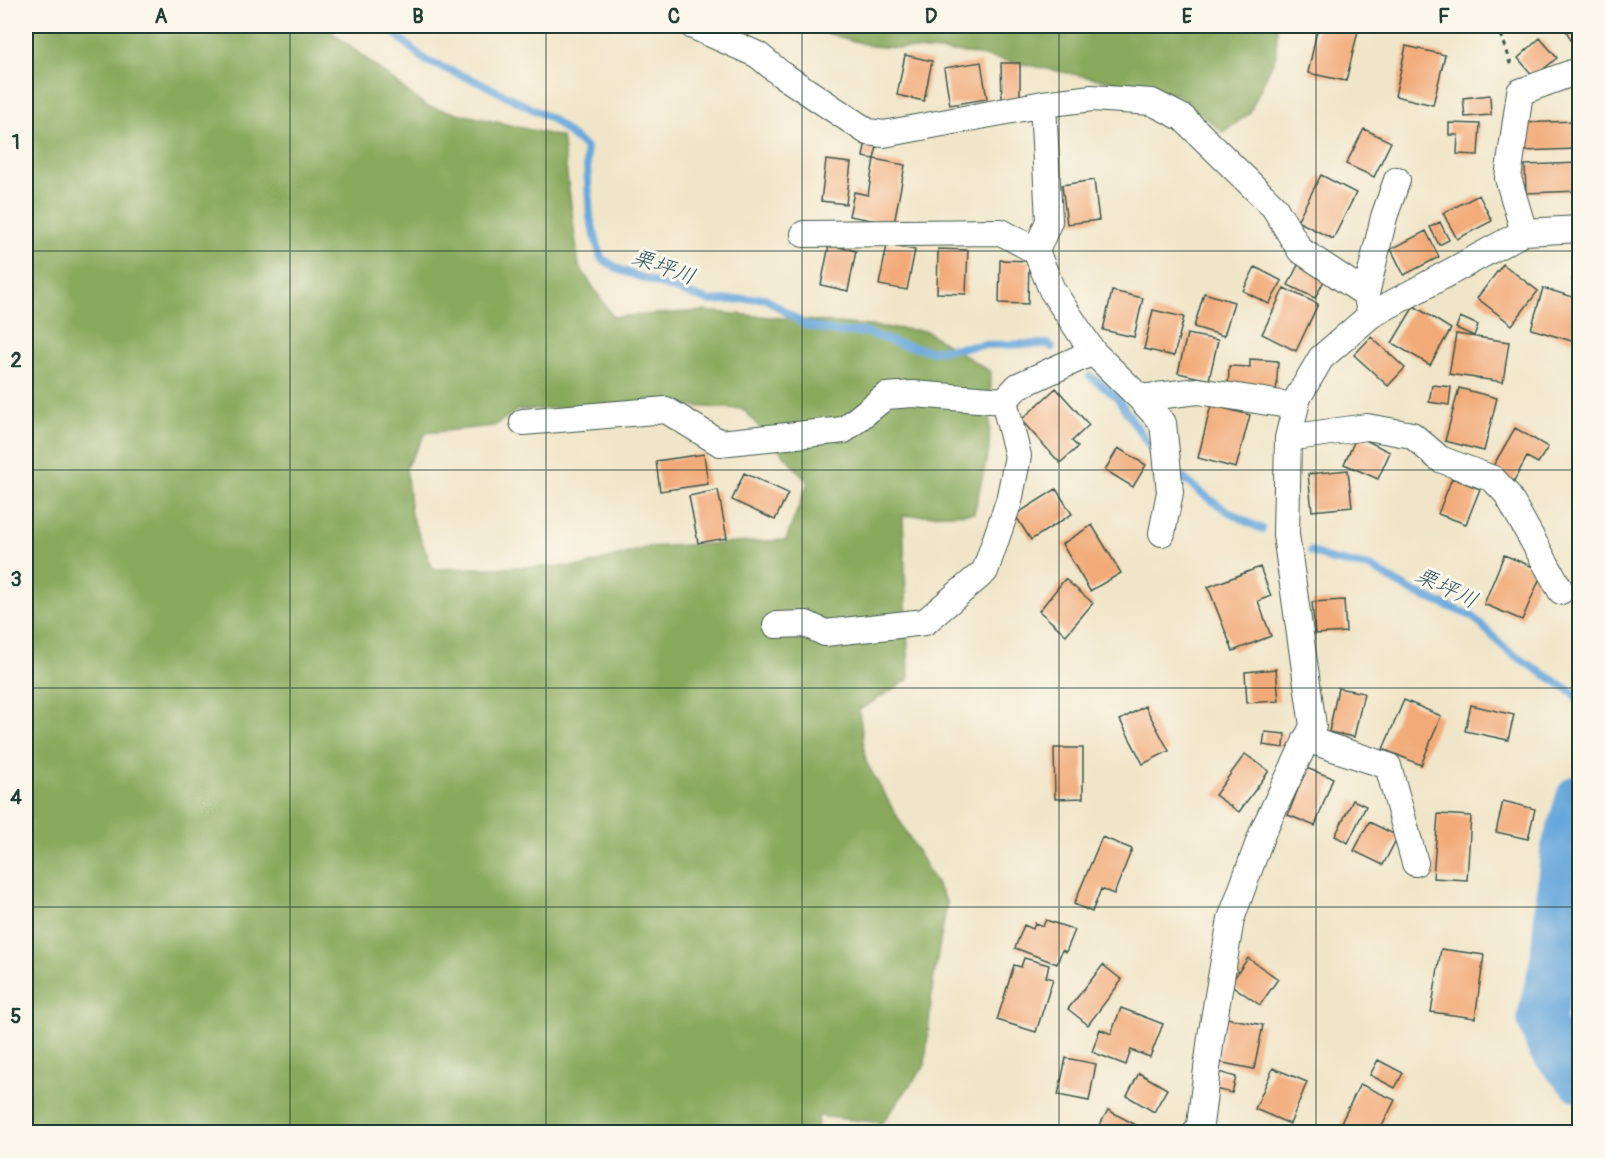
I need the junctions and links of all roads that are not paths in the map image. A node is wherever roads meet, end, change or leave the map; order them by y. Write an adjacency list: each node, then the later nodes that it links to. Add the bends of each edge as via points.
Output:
1 (693, 26): 3 (street, via 758,55 868,132 884,134)
2 (1580, 70): 6 (street, via 1520,92 1508,178)
3 (1042, 104): 8 (street, via 1049,222); 9 (street, via 1092,98 1152,102 1183,118 1274,207 1300,250)
4 (1397, 180): 9 (street, via 1384,217)
5 (1580, 229): 6 (street)
6 (1524, 232): 9 (street)
7 (804, 234): 8 (street, via 1001,232)
8 (1036, 251): 10 (street, via 1052,290)
9 (1368, 304): 13 (street, via 1321,358)
10 (1093, 352): 11 (street); 12 (street, via 1018,386)
11 (1140, 398): 13 (street, via 1198,392); 16 (street, via 1163,423 1170,492)
12 (1004, 401): 14 (street, via 913,394 886,396 844,430 720,443 666,410); 18 (street, via 1018,456 1009,501 985,571 925,622 825,633 806,624)
13 (1295, 406): 15 (street)
14 (523, 422)
15 (1288, 438): 17 (street, via 1367,427 1412,435 1440,459 1492,478 1507,494); 19 (street, via 1286,535 1313,726)
16 (1162, 533)
17 (1561, 591)
18 (776, 625)
19 (1306, 739): 20 (street, via 1388,766); 21 (street, via 1263,831 1231,920 1211,1037)
20 (1414, 863)
21 (1204, 1130)

